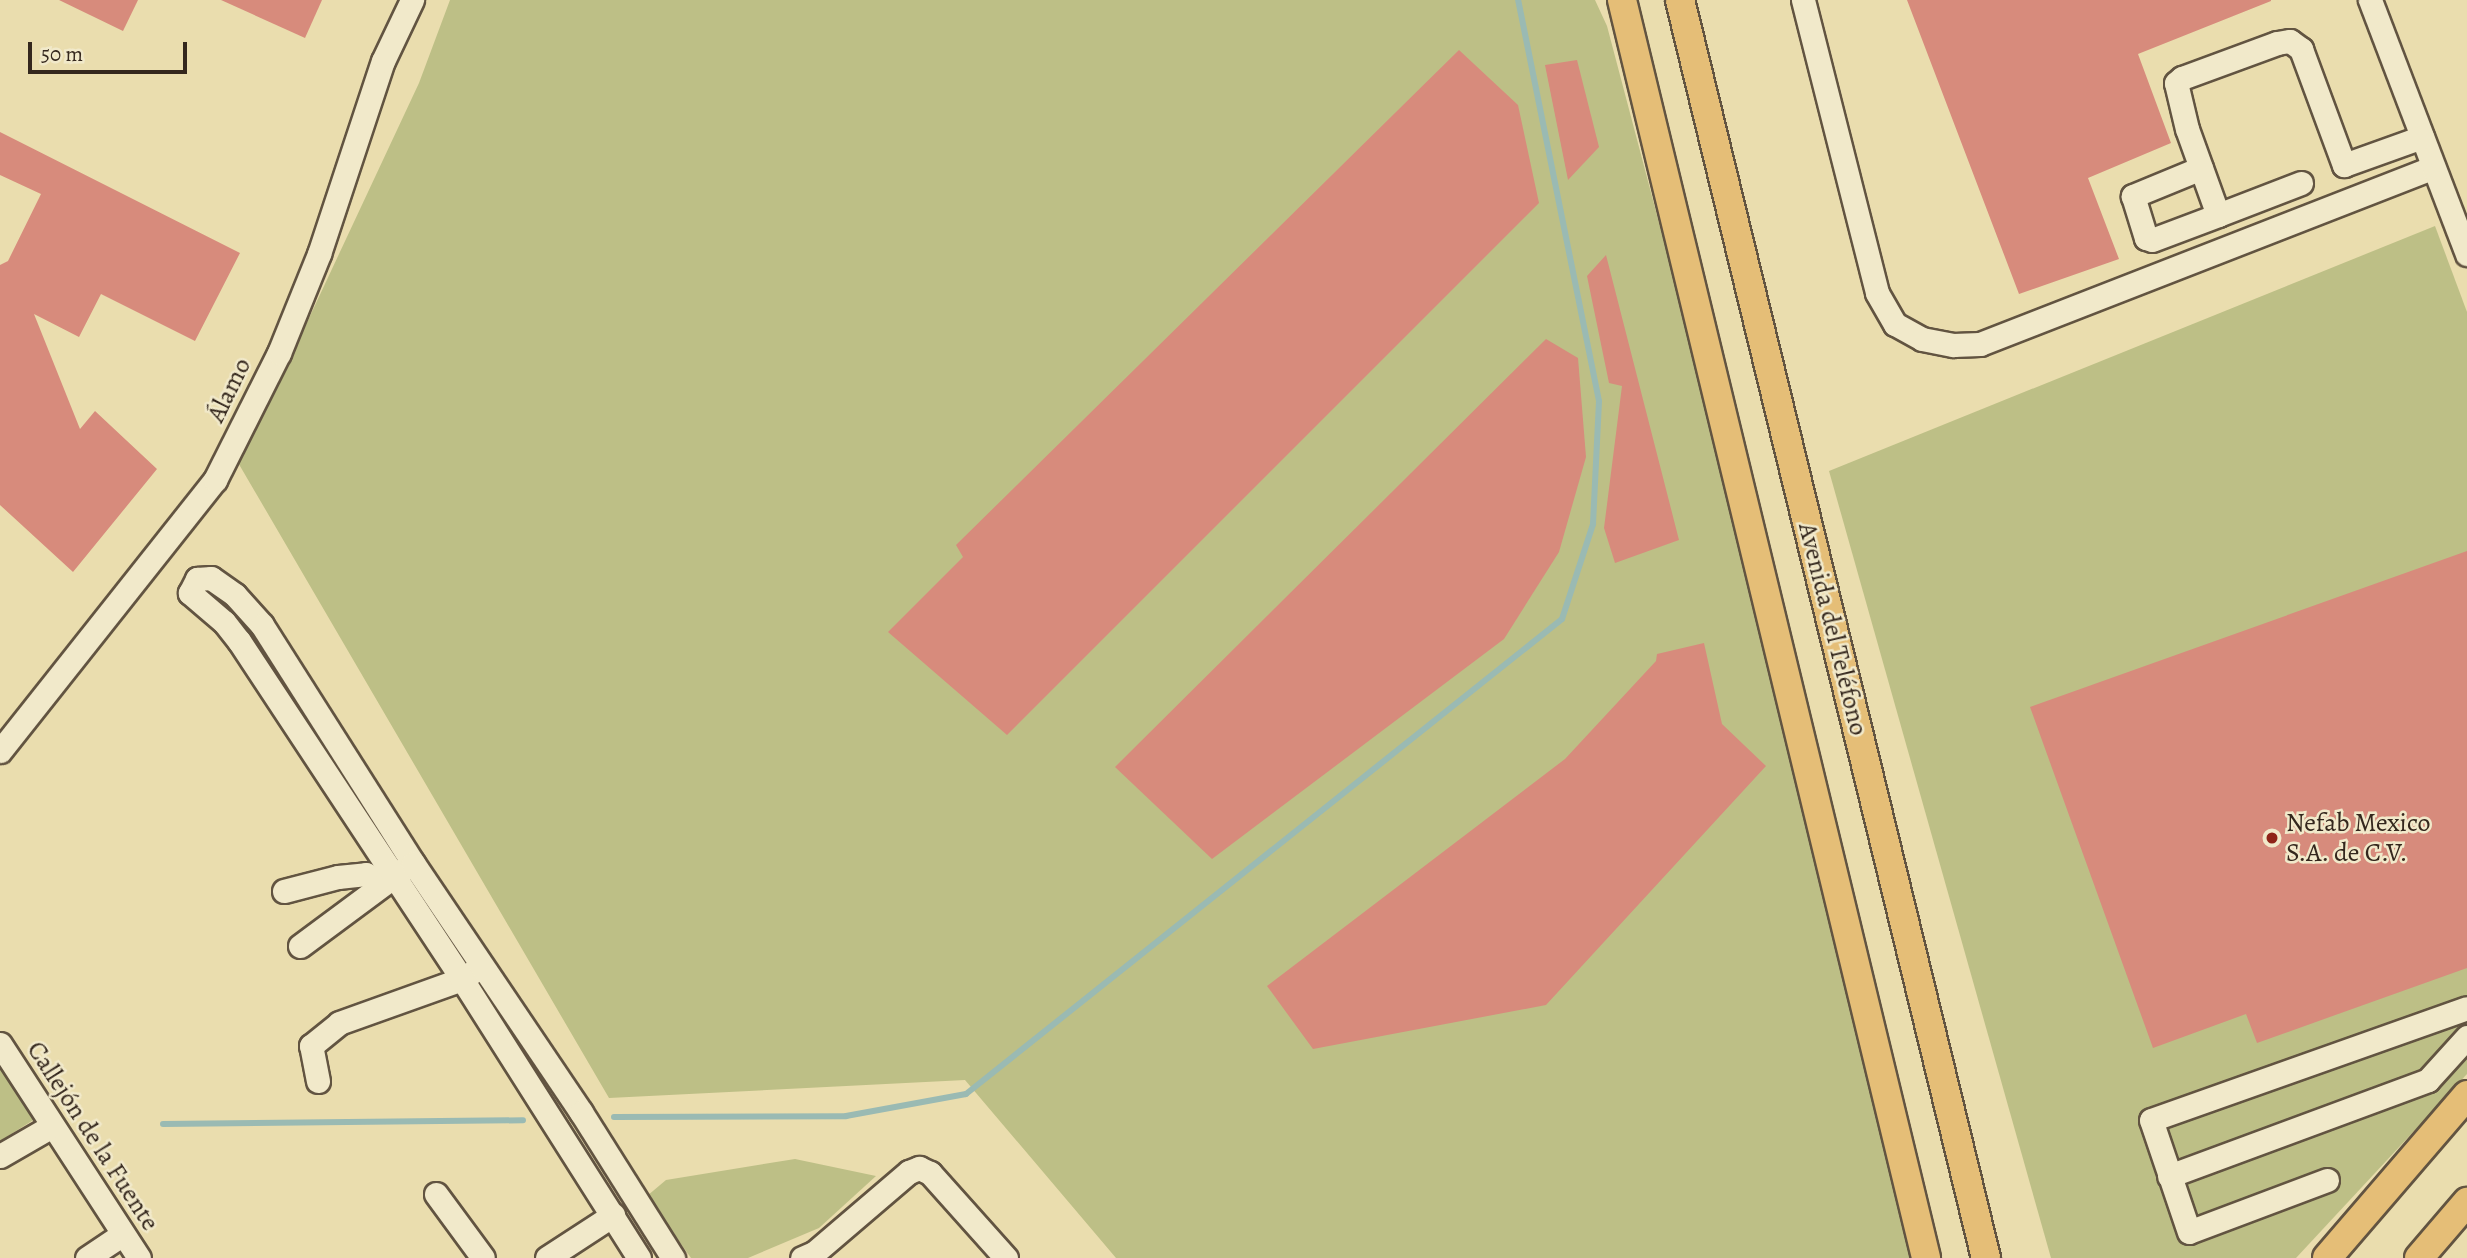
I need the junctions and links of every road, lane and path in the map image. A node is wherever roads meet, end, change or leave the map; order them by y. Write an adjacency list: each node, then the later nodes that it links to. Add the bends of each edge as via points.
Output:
1 (412, 0): 12 (street, Álamo, via 383,61 314,267 279,353 215,480)
2 (1622, 0): 42 (main road)
3 (1680, 0): 43 (main road, Avenida del Teléfono)
4 (1803, 0): 7 (street, via 1877,293 1895,324 1922,339 1980,344)
5 (2370, 0): 6 (street)
6 (2422, 137): 7 (street); 8 (street, via 2344,165 2301,49 2290,41 2176,83)
7 (2433, 167): 11 (street)
8 (2201, 168): 10 (street); 10 (street, via 2133,195 2143,233 2152,240)
9 (2301, 183): 10 (street)
10 (2218, 215)
11 (2467, 254)
12 (0, 751)
13 (414, 863): 14 (street); 14 (street, via 262,625 235,595 211,578 197,579 190,593 239,640); 17 (street)
14 (387, 881): 15 (street, via 366,874); 16 (street); 18 (street)
15 (284, 891)
16 (300, 946)
17 (483, 966): 18 (street); 26 (street)
18 (462, 979): 22 (street, via 339,1023 311,1046); 28 (street)
19 (2467, 1008): 27 (street, via 2151,1120)
20 (2467, 1037): 27 (street, via 2428,1080)
21 (0, 1044): 24 (street, Callejón de la Fuente)
22 (318, 1081)
23 (2467, 1095): 44 (main road)
24 (52, 1126): 25 (street); 33 (street, Callejón de la Fuente)
25 (0, 1156)
26 (613, 1162): 28 (street); 40 (street)
27 (2169, 1175): 29 (street, via 2189,1232)
28 (590, 1177): 32 (street)
29 (2327, 1180)
30 (436, 1194): 37 (street)
31 (2467, 1202): 45 (main road)
32 (613, 1215): 38 (street); 39 (street)
33 (123, 1234): 35 (street); 36 (street, Callejón de la Fuente)
34 (812, 1256): 41 (street, via 919,1168 930,1173)
35 (87, 1258)
36 (139, 1258)
37 (484, 1258)
38 (547, 1258)
39 (639, 1258)
40 (673, 1258)
41 (1006, 1258)
42 (1926, 1258)
43 (1986, 1258)
44 (2326, 1258)
45 (2419, 1258)

